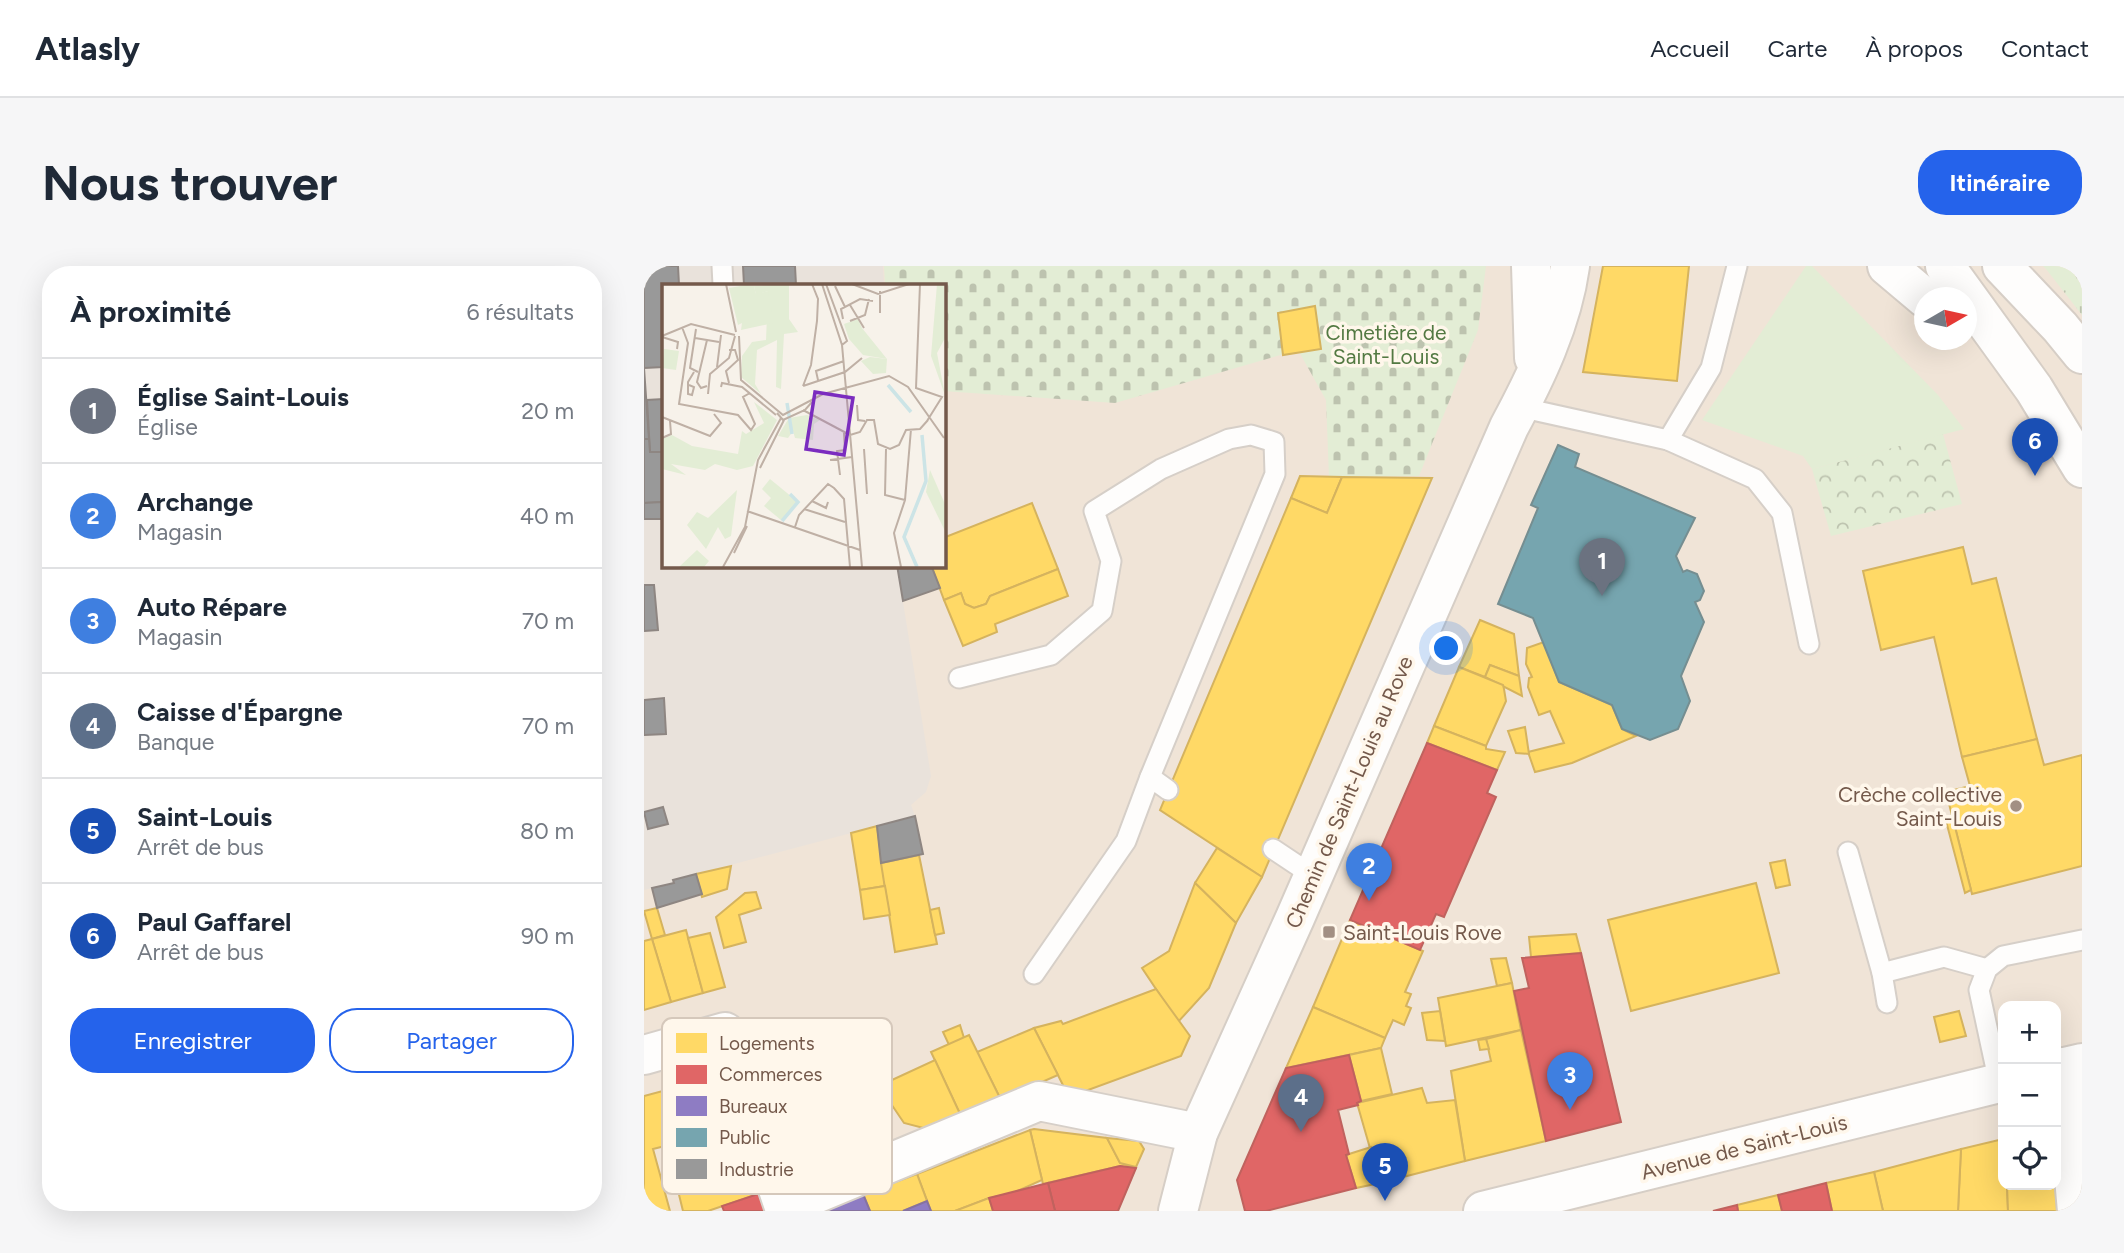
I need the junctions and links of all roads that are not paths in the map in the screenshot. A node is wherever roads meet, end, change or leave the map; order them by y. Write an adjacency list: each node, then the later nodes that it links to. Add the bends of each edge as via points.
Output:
1 (722, 266): 8 (lane)
2 (1531, 266): 13 (street, Chemin de Saint-Louis au Rove)
3 (1570, 266): 13 (street, Chemin de Saint-Louis au Rove, via 1567,287)
4 (1737, 266): 14 (lane, via 1711,368)
5 (1887, 266): 9 (street)
6 (1945, 266): 12 (street)
7 (2003, 266): 11 (street)
8 (723, 284)
9 (1914, 289)
10 (1977, 341): 12 (street)
11 (2082, 354)
12 (2034, 389): 15 (street)
13 (1527, 393): 14 (lane); 22 (street, Chemin de Saint-Louis au Rove)
14 (1668, 440): 16 (lane, via 1755,479 1782,513)
15 (2082, 468)
16 (1809, 644)
17 (959, 678): 18 (lane, via 1051,655 1102,611 1111,561 1094,511 1161,470 1229,439 1251,435 1274,442 1275,474)
18 (1150, 777): 19 (lane); 26 (lane, via 1126,841)
19 (1168, 790)
20 (1273, 849): 22 (lane)
21 (1848, 852): 25 (lane)
22 (1312, 875): 33 (street, Chemin de Saint-Louis au Rove)
23 (2082, 940): 24 (lane, via 2003,956)
24 (1987, 969): 25 (lane, via 1944,957); 31 (lane, via 1979,990)
25 (1882, 973): 27 (lane)
26 (1034, 974)
27 (1887, 1003)
28 (662, 1050): 29 (street)
29 (644, 1055)
30 (2067, 1066): 39 (street)
31 (1998, 1069)
32 (1998, 1083): 38 (street, Avenue de Saint-Louis)
33 (1198, 1133): 34 (street, via 1039,1101); 37 (street, Chemin de Saint-Louis au Rove)
34 (892, 1162)
35 (780, 1194): 36 (street, via 784,1207)
36 (815, 1194)
37 (1178, 1211)
38 (1483, 1211)
39 (2077, 1211)

